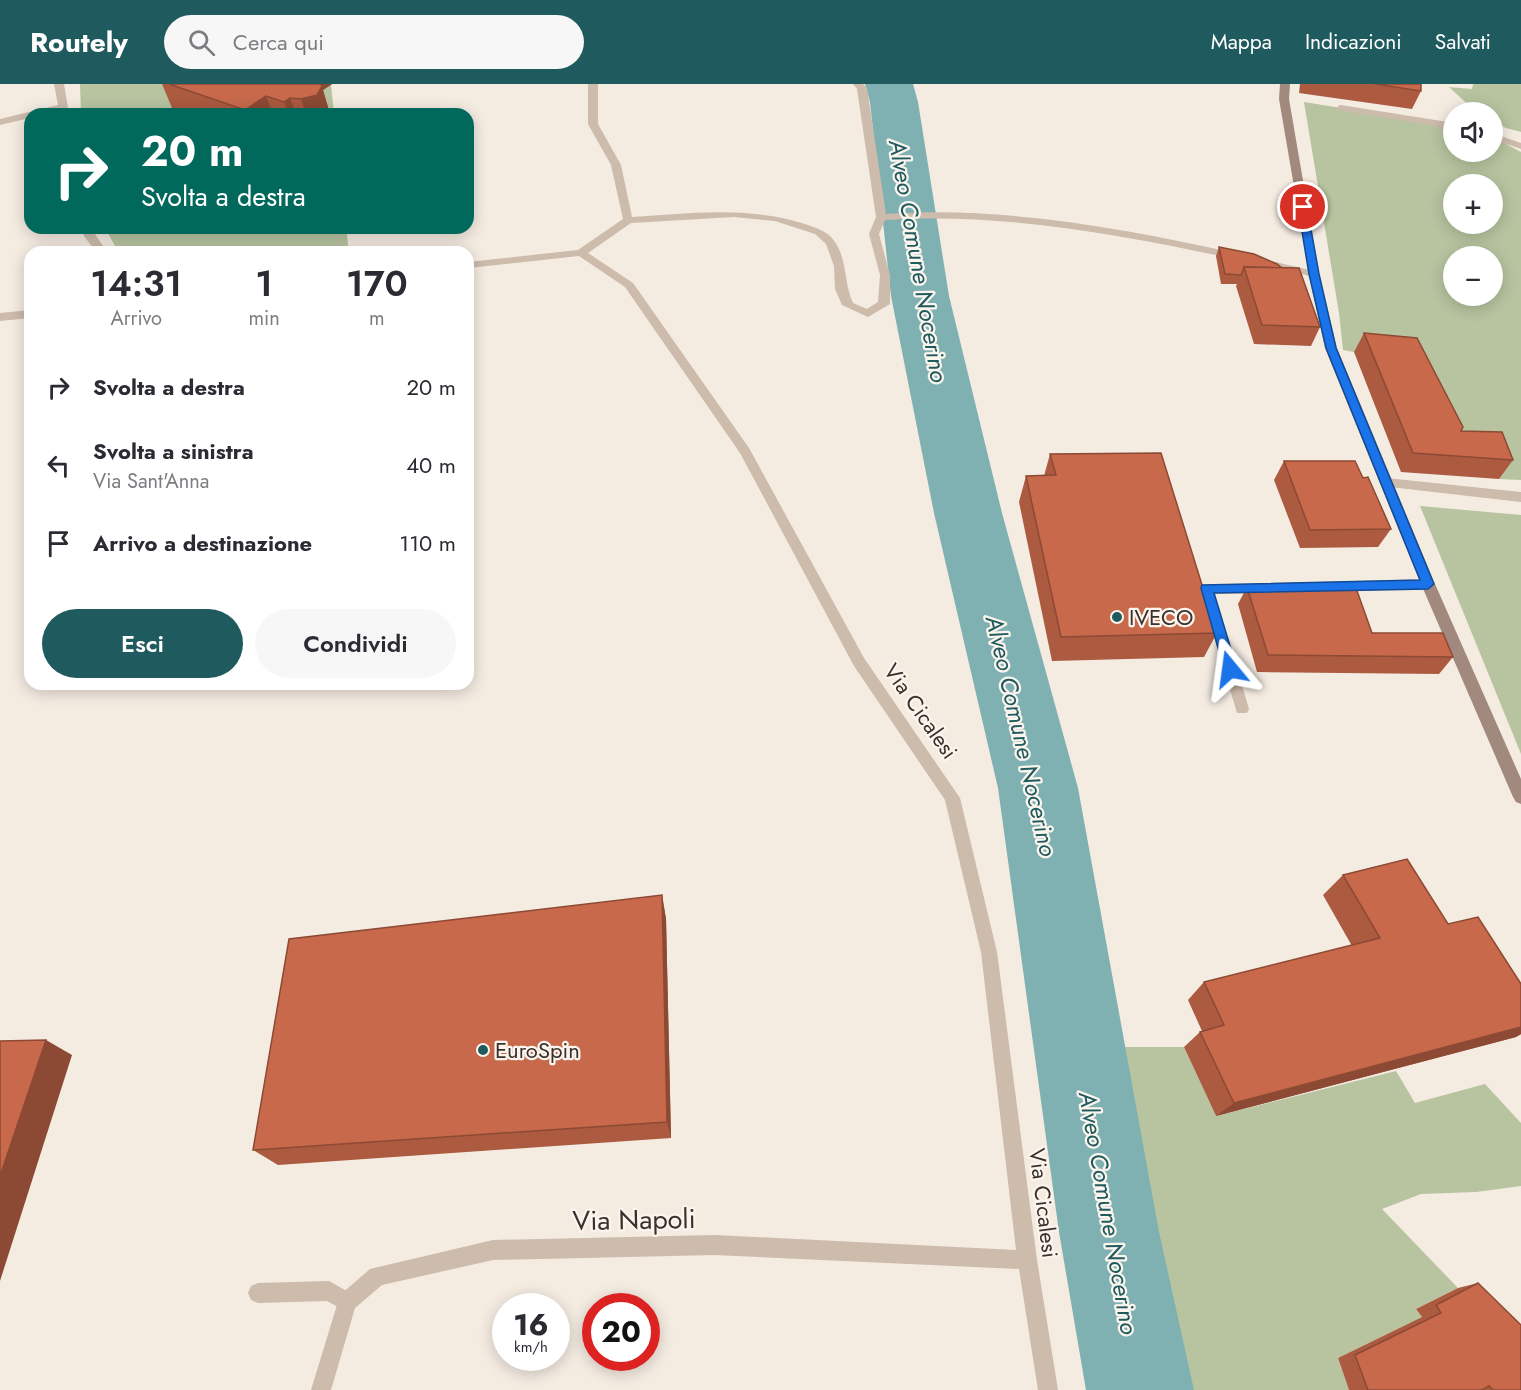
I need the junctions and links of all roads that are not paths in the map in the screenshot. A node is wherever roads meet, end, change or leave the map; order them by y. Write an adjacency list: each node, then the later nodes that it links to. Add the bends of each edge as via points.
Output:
1 (59, 84): 5 (street)
2 (593, 84): 13 (street, via 593,124 616,165)
3 (858, 84): 12 (street, via 862,88)
4 (1285, 84): 18 (main road, via 1284,99)
5 (63, 108)
6 (1341, 108): 9 (street)
7 (24, 116): 8 (street)
8 (0, 122)
9 (1443, 124)
10 (1503, 140): 11 (street)
11 (1521, 146)
12 (880, 217): 13 (street, via 874,234 885,275 884,304 868,313 848,305 831,243 819,232 776,218 734,214); 18 (street, via 937,216 1081,227 1169,241)
13 (628, 220): 16 (street)
14 (88, 234): 15 (street)
15 (97, 246)
16 (581, 253): 17 (street); 26 (street, Via Cicalesi, via 629,285 745,451 859,662 952,798 988,952)
17 (474, 265)
18 (1314, 274): 21 (main road, via 1331,348)
19 (24, 315): 20 (street)
20 (0, 317)
21 (1386, 483): 22 (street); 23 (main road)
22 (1521, 497)
23 (1428, 584): 24 (street, via 1207,588); 25 (main road)
24 (1242, 709)
25 (1521, 797)
26 (1027, 1260): 28 (street, Via Napoli, via 715,1245 493,1250 377,1276); 30 (street, Via Cicalesi)
27 (258, 1293): 28 (street, via 329,1291)
28 (347, 1302): 29 (street)
29 (321, 1390)
30 (1048, 1390)

